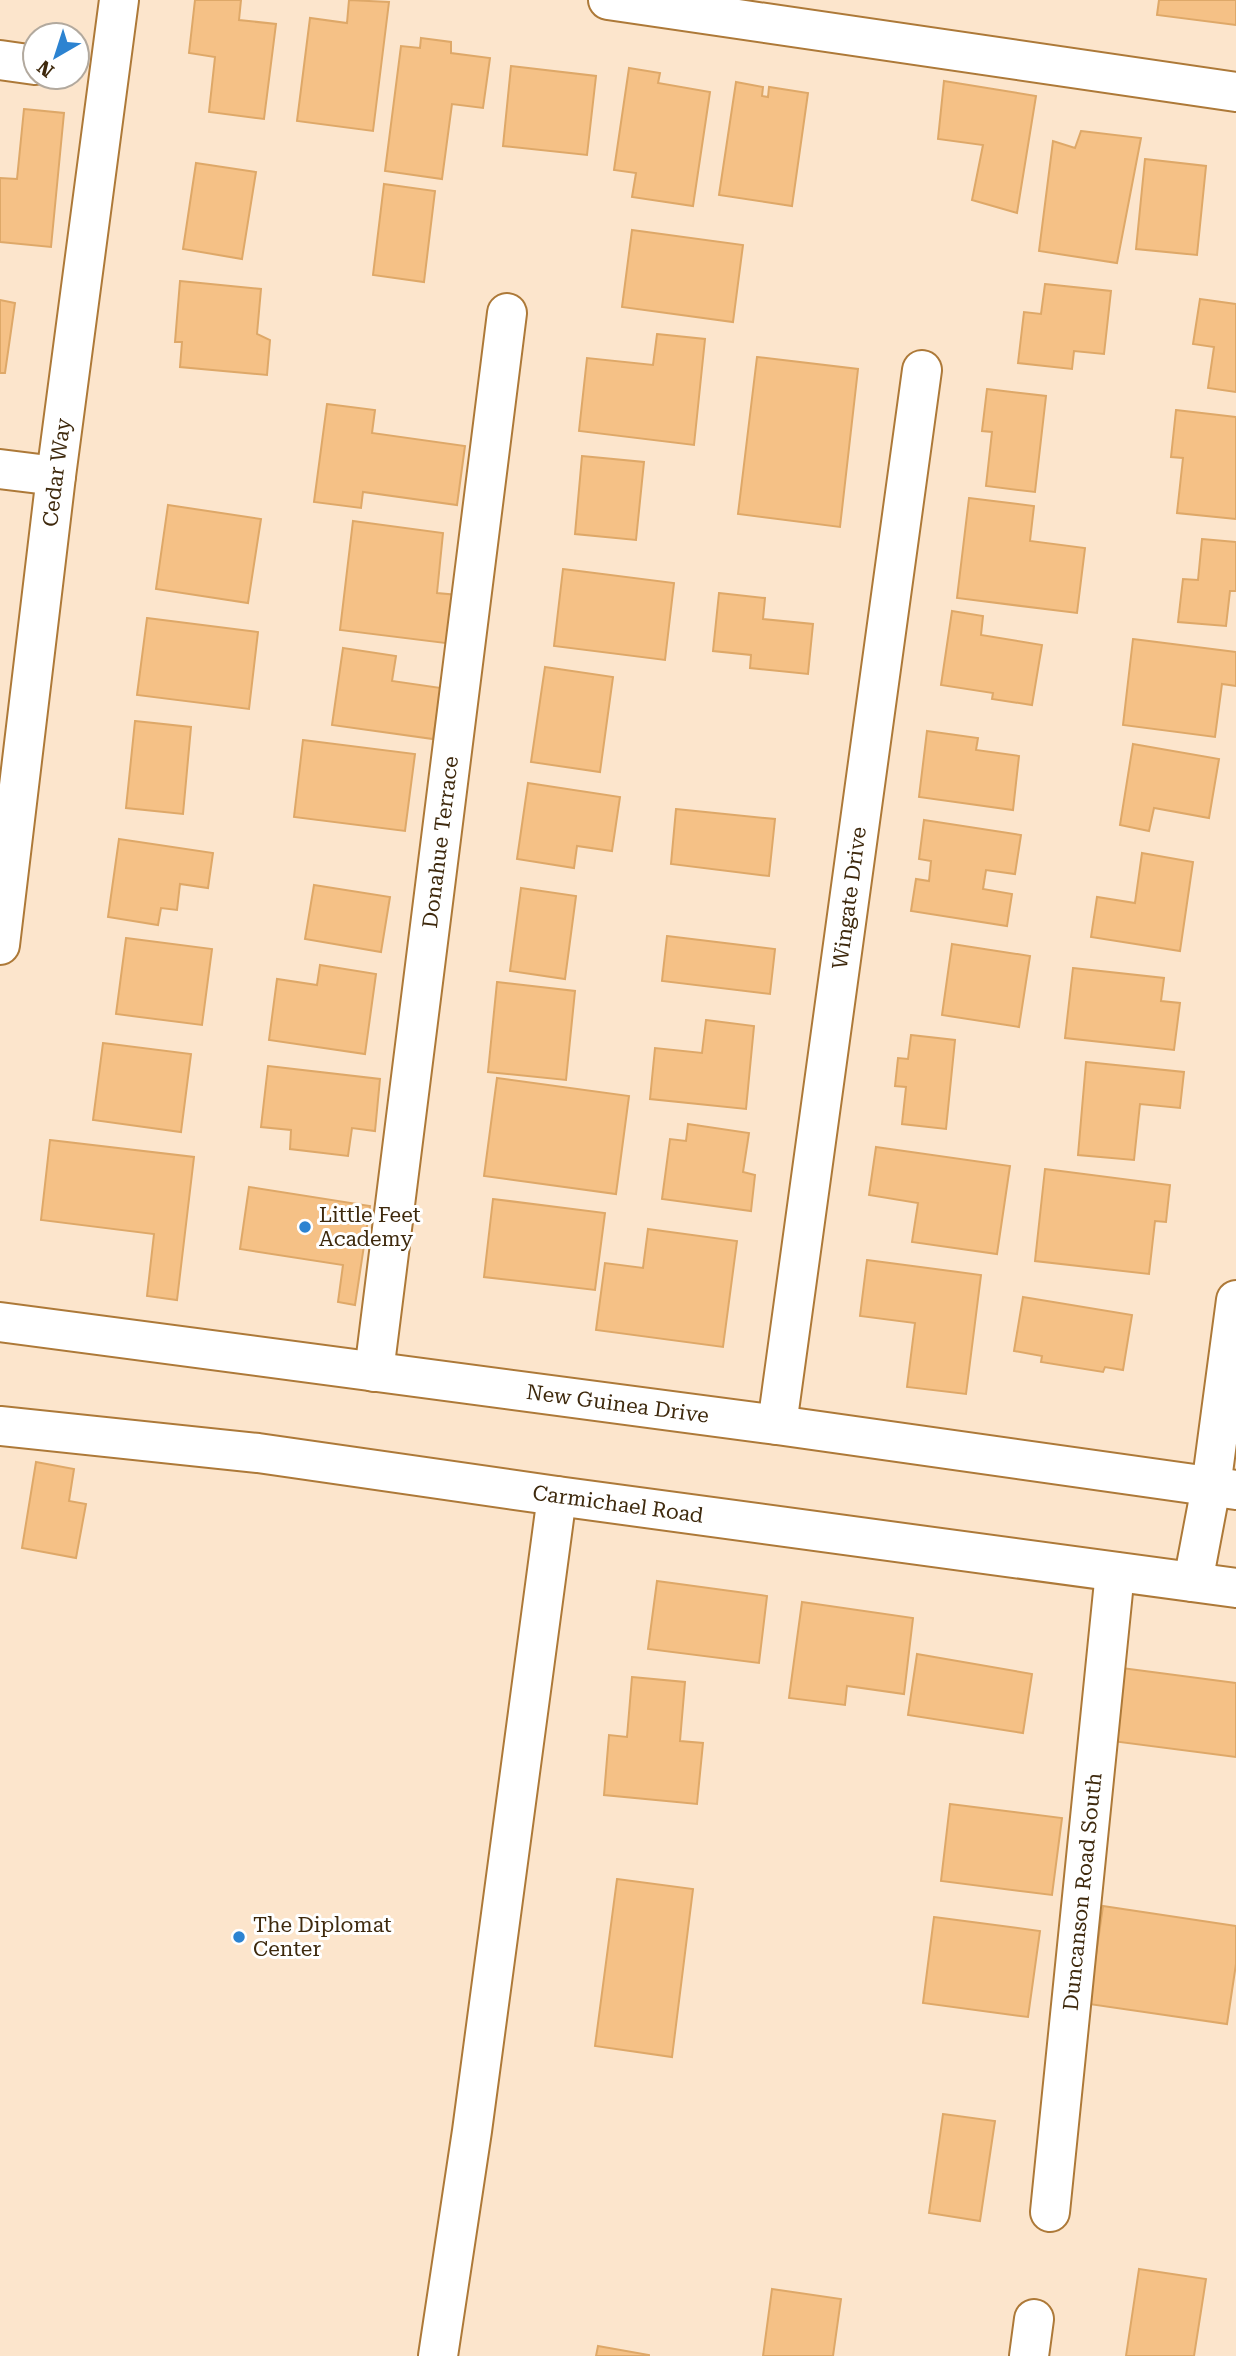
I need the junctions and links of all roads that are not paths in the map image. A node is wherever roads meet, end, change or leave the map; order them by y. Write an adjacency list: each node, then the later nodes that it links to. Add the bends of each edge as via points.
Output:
1 (119, 0): 5 (street, Cedar Way)
2 (608, 0): 6 (street)
3 (0, 60): 4 (street)
4 (21, 63)
5 (94, 74): 10 (street, Cedar Way)
6 (1236, 92)
7 (507, 313): 15 (street, Donahue Terrace)
8 (922, 370): 16 (street, Wingate Drive)
9 (0, 469): 10 (street)
10 (57, 476): 11 (street, Cedar Way)
11 (3, 905): 12 (street, Cedar Way)
12 (0, 945)
13 (1236, 1300): 18 (street)
14 (0, 1322): 15 (street, New Guinea Drive)
15 (374, 1372): 16 (street, New Guinea Drive)
16 (777, 1425): 18 (street, New Guinea Drive)
17 (0, 1426): 19 (street, Carmichael Road, via 258,1454)
18 (1224, 1488): 21 (street)
19 (557, 1496): 20 (street, Carmichael Road); 25 (street)
20 (1115, 1572): 21 (street, Carmichael Road); 23 (street, Duncanson Road South)
21 (1193, 1582): 22 (street, Carmichael Road)
22 (1236, 1588)
23 (1050, 2212)
24 (1034, 2319): 26 (street)
25 (438, 2356)
26 (1029, 2356)

